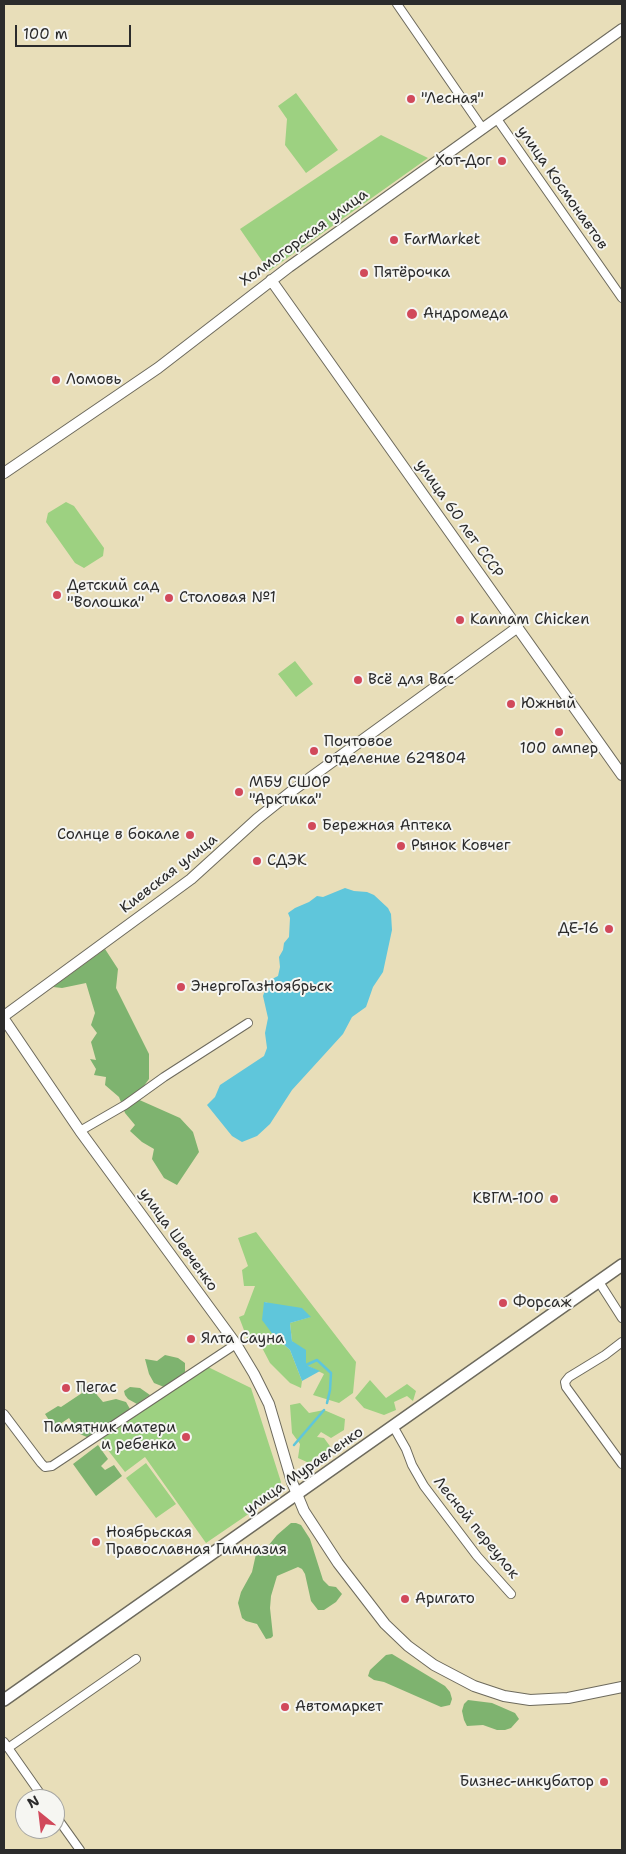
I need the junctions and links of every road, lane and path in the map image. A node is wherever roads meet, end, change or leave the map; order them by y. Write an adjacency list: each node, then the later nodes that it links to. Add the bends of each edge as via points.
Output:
1 (397, 4): 4 (street)
2 (622, 29): 3 (street, Холмогорская улица)
3 (497, 119): 4 (street, Холмогорская улица); 6 (street, улица Космонавтов)
4 (483, 129): 5 (street, Холмогорская улица)
5 (271, 280): 7 (street, Холмогорская улица, via 158,368); 8 (street, улица 60 лет СССР)
6 (622, 298)
7 (4, 473)
8 (518, 627): 9 (street, улица 60 лет СССР); 10 (street, Киевская улица, via 292,791 191,879)
9 (622, 775)
10 (4, 1018): 12 (street, улица Шевченко)
11 (248, 1023): 12 (street)
12 (80, 1131): 17 (street, улица Шевченко)
13 (622, 1265): 14 (main road, улица Муравленко)
14 (599, 1282): 15 (street); 19 (main road, улица Муравленко)
15 (622, 1318)
16 (622, 1342): 20 (street, via 565,1382)
17 (236, 1344): 18 (street, via 52,1466 45,1467 41,1463); 21 (street, улица Шевченко, via 268,1404)
18 (4, 1414)
19 (393, 1426): 21 (main road, улица Муравленко); 22 (street, Лесной переулок, via 424,1486 477,1556)
20 (622, 1464)
21 (296, 1495): 24 (street, улица Шевченко, via 322,1540 370,1607 408,1646 434,1665 474,1686 530,1700 588,1696); 25 (main road, улица Муравленко)
22 (511, 1594)
23 (136, 1659): 26 (street)
24 (622, 1687)
25 (4, 1700)
26 (6, 1745): 27 (street)
27 (37, 1789)
28 (65, 1828): 29 (street)
29 (80, 1850)

